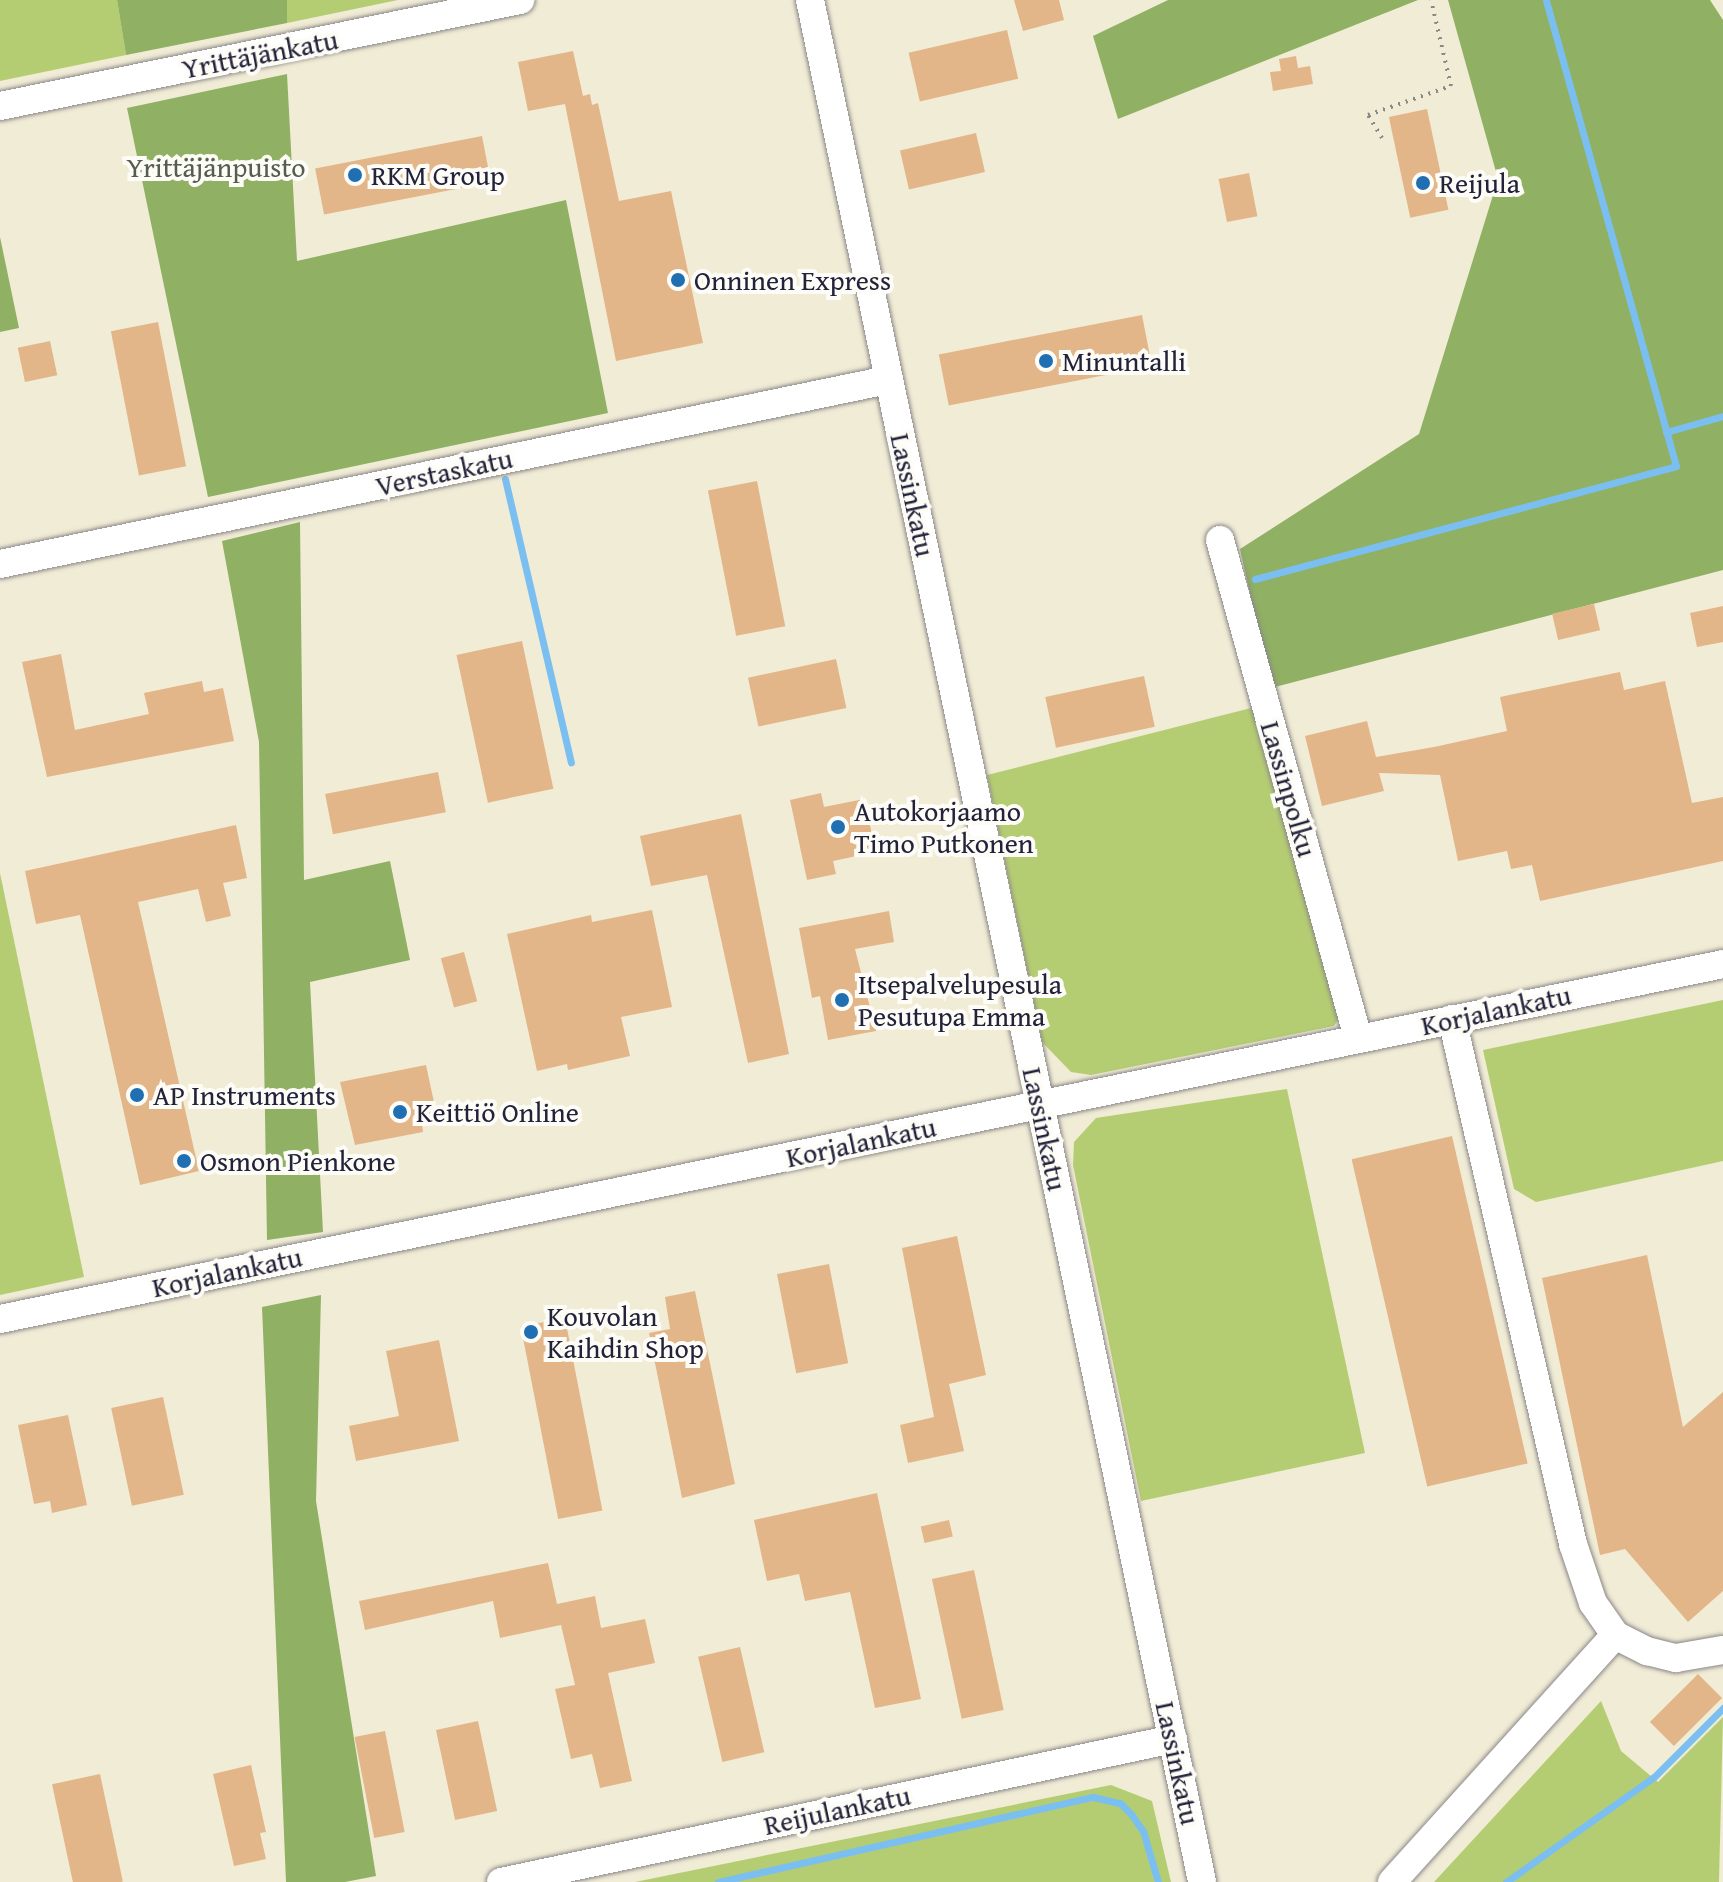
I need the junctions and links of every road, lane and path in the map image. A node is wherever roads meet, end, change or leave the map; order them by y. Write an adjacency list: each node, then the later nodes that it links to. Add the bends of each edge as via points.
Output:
1 (520, 0): 4 (street, Yrittäjänkatu)
2 (810, 0): 6 (street, Lassinkatu)
3 (1431, 0): 5 (path, via 1451,86 1368,115)
4 (0, 106)
5 (1382, 138)
6 (888, 380): 8 (street, Verstaskatu); 12 (street, Lassinkatu)
7 (1220, 540): 11 (street, Lassinpolku)
8 (0, 564)
9 (1723, 964): 10 (street, Korjalankatu)
10 (1452, 1019): 11 (street, Korjalankatu); 14 (street, via 1573,1544 1593,1603)
11 (1358, 1038): 12 (street, Korjalankatu)
12 (1040, 1104): 13 (street, Korjalankatu); 16 (street, Lassinkatu)
13 (0, 1319)
14 (1615, 1635): 15 (street, via 1676,1658); 19 (street)
15 (1723, 1650)
16 (1173, 1739): 17 (street, Reijulankatu); 18 (street, Lassinkatu)
17 (501, 1882)
18 (1202, 1882)
19 (1392, 1882)

